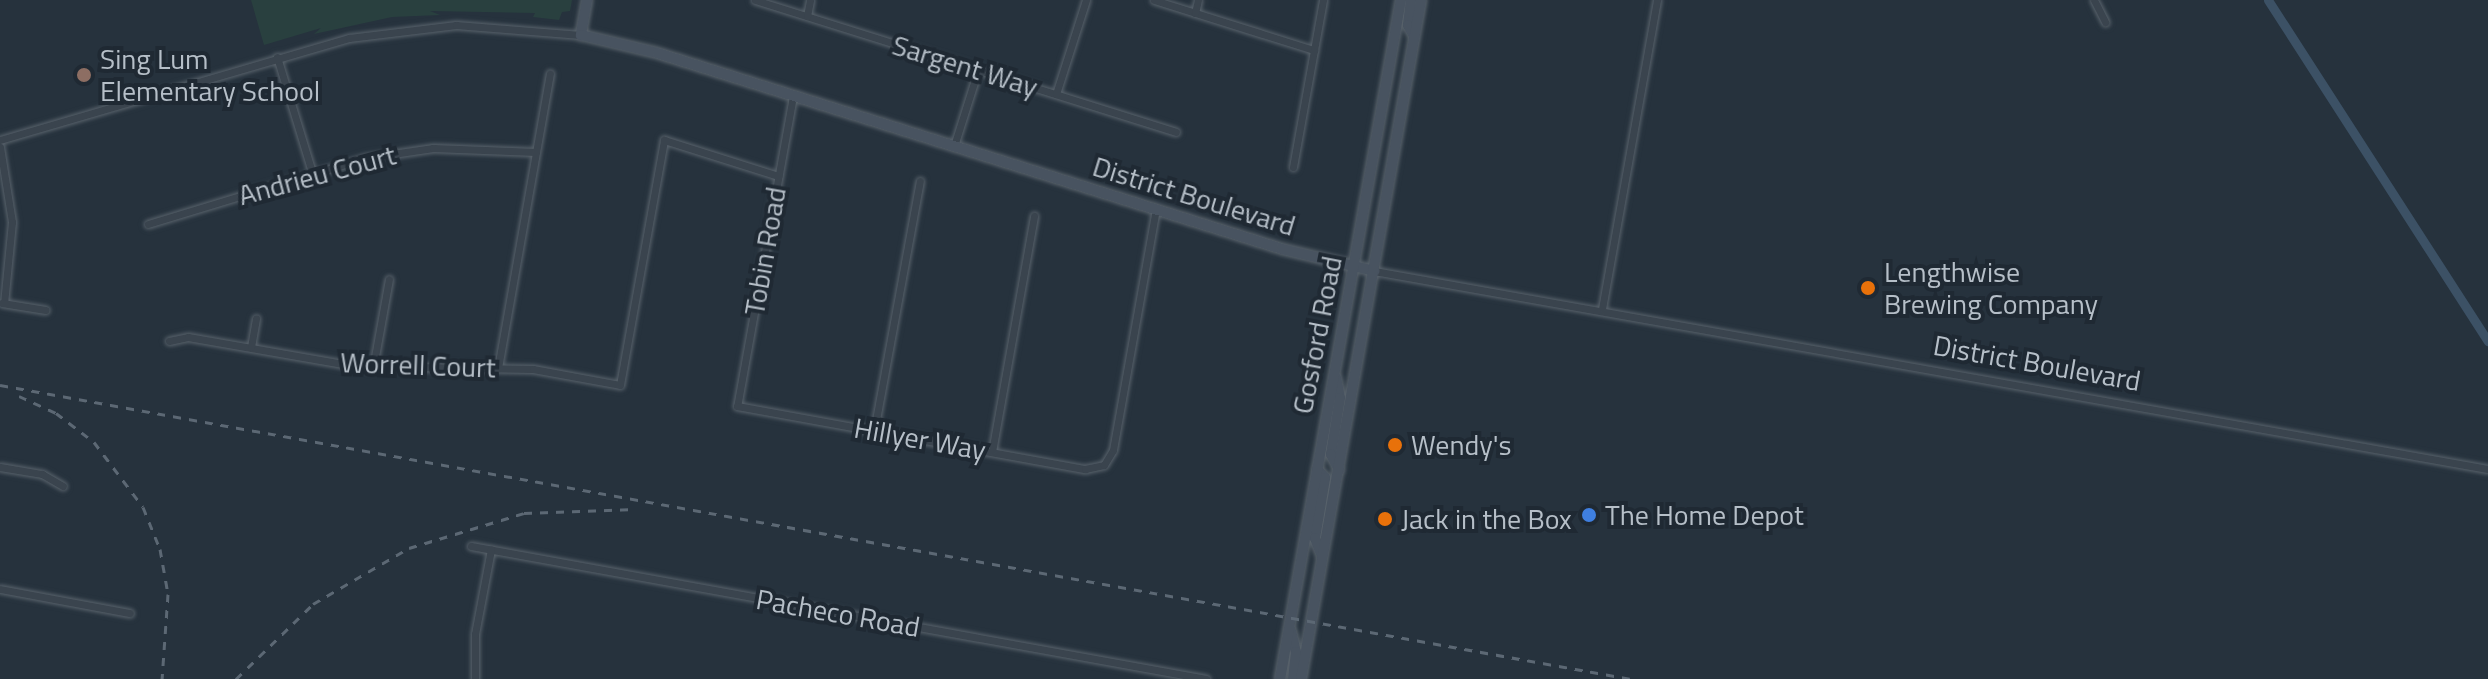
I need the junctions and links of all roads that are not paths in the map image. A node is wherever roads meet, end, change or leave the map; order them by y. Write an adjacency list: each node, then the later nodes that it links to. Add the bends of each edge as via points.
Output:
1 (587, 0): 16 (main road)
2 (755, 0): 14 (street, Sargent Way)
3 (810, 0): 14 (street)
4 (1086, 0): 22 (street)
5 (1154, 0): 13 (street)
6 (1198, 0): 13 (street)
7 (1323, 0): 18 (street)
8 (1401, 0): 36 (main road, Gosford Road)
9 (1411, 0): 17 (main road, via 1408,25)
10 (1421, 0): 17 (main road, Gosford Road)
11 (1657, 0): 40 (street)
12 (2094, 0): 15 (street)
13 (1195, 13): 18 (street)
14 (807, 16): 20 (street, Sargent Way)
15 (2105, 22)
16 (581, 35): 19 (street, District Boulevard, via 488,25 413,28); 23 (main road, District Boulevard)
17 (1414, 37): 37 (main road, Gosford Road)
18 (1314, 50): 29 (street)
19 (277, 57): 25 (street, District Boulevard); 30 (street)
20 (978, 70): 22 (street, Sargent Way); 26 (street)
21 (550, 74): 28 (street)
22 (1056, 94): 24 (street, Sargent Way)
23 (793, 96): 26 (main road, District Boulevard); 31 (street, Tobin Road)
24 (1176, 132)
25 (0, 140)
26 (954, 146): 33 (main road, District Boulevard)
27 (0, 147): 39 (street, via 12,222)
28 (536, 152): 30 (street, Andrieu Court, via 433,148); 46 (street)
29 (1293, 167)
30 (312, 172): 35 (street, Andrieu Court)
31 (778, 176): 46 (street, Worrell Court, via 664,140 620,385); 48 (street, Tobin Road)
32 (920, 181): 49 (street)
33 (1156, 209): 36 (main road, District Boulevard); 50 (street, Hillyer Way, via 1113,450 1104,465 1085,469)
34 (1034, 216): 50 (street)
35 (148, 224)
36 (1355, 268): 37 (main road, District Boulevard); 47 (main road, Gosford Road)
37 (1374, 271): 40 (street, District Boulevard); 54 (main road, Gosford Road)
38 (389, 279): 45 (street)
39 (2, 303): 41 (street)
40 (1602, 309): 53 (street, District Boulevard)
41 (45, 310)
42 (256, 318): 44 (street)
43 (169, 341): 44 (street, Worrell Court, via 188,337)
44 (251, 347): 45 (street, Worrell Court)
45 (373, 368): 46 (street, Worrell Court)
46 (498, 368)
47 (1334, 372): 52 (main road, Gosford Road); 54 (main road, via 1340,398 1331,454)
48 (737, 406): 49 (street, Hillyer Way)
49 (874, 431): 50 (street, Hillyer Way)
50 (992, 452)
51 (0, 467): 55 (street, via 42,474)
52 (1317, 469): 58 (main road, via 1325,478 1315,538); 61 (main road, Gosford Road)
53 (2488, 469)
54 (1339, 470): 58 (main road, Gosford Road)
55 (63, 486)
56 (471, 546): 57 (street, Pacheco Road)
57 (491, 549): 62 (street, via 475,634); 63 (street, Pacheco Road)
58 (1323, 558): 66 (main road, Gosford Road)
59 (0, 589): 60 (street)
60 (130, 613)
61 (1290, 625): 64 (main road, Gosford Road); 65 (main road, via 1296,652)
62 (475, 679)
63 (1206, 679)
64 (1280, 679)
65 (1293, 679)
66 (1301, 679)

